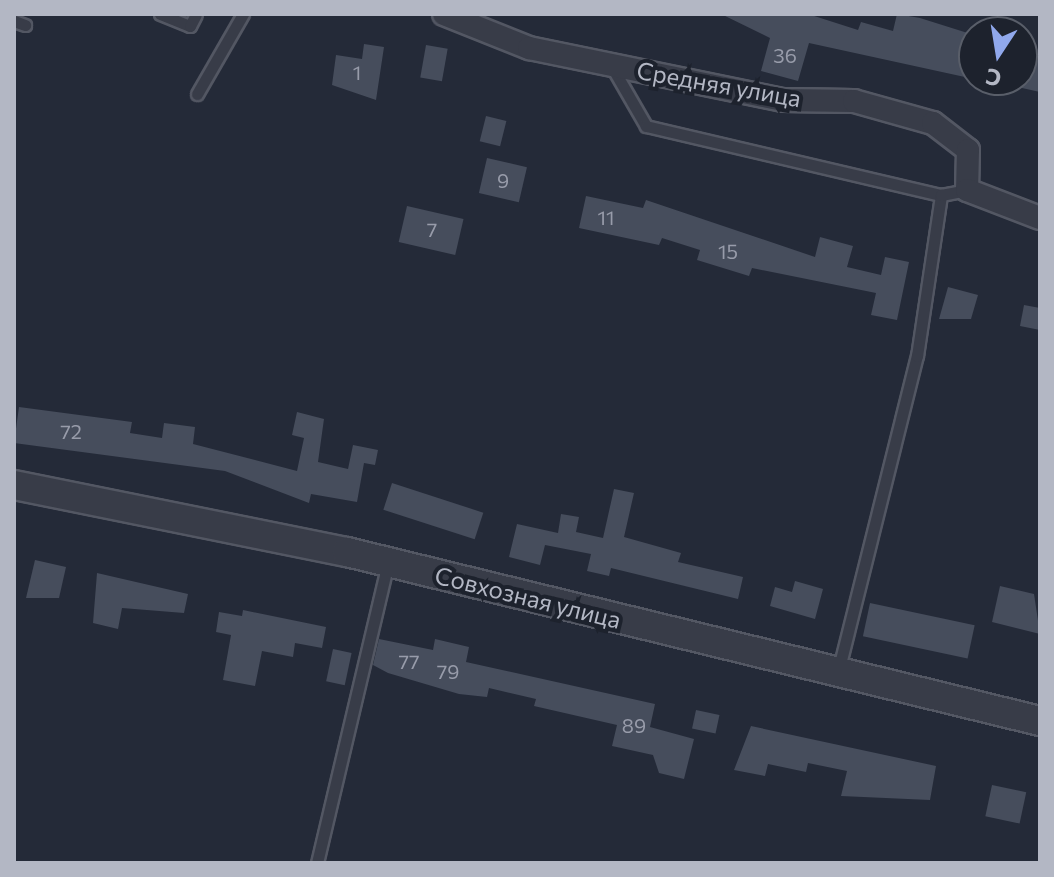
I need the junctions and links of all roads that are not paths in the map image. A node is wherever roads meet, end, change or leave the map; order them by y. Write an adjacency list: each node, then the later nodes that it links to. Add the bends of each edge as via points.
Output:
1 (160, 14): 2 (lane, via 190,26)
2 (196, 14)
3 (243, 14): 6 (lane)
4 (444, 14): 5 (street, Средняя улица, via 529,48)
5 (611, 65): 7 (street, Средняя улица, via 783,100 854,101 933,123 968,150); 8 (lane, via 646,126)
6 (197, 94)
7 (967, 190): 8 (lane); 9 (street)
8 (941, 195): 12 (lane, via 917,356)
9 (1040, 218)
10 (14, 485): 11 (street, Совхозная улица)
11 (388, 563): 12 (street, Совхозная улица); 14 (lane)
12 (837, 673): 13 (street, Совхозная улица)
13 (1040, 721)
14 (317, 863)

